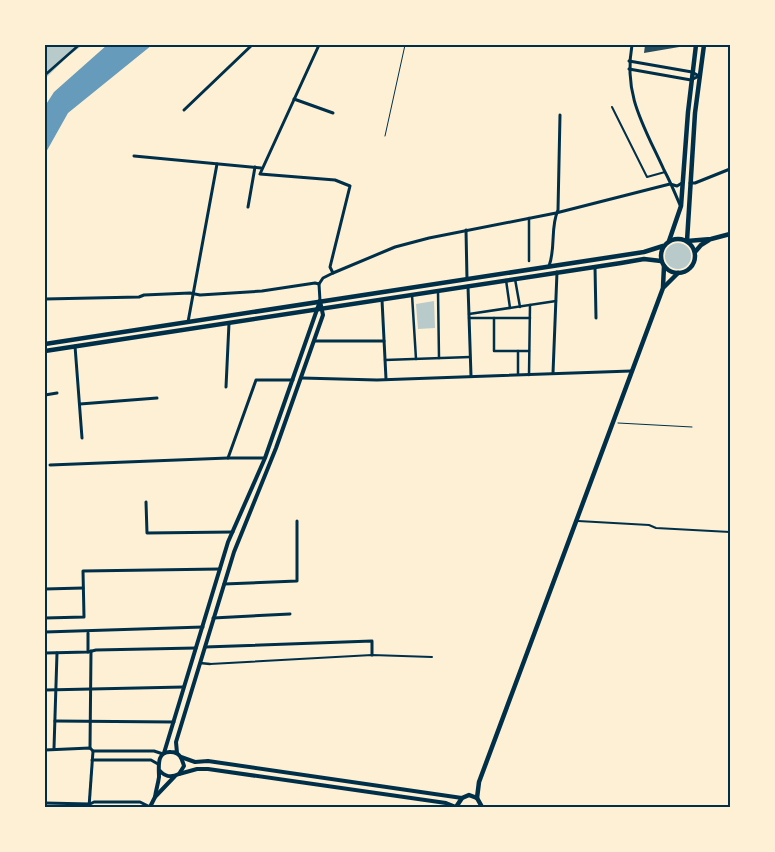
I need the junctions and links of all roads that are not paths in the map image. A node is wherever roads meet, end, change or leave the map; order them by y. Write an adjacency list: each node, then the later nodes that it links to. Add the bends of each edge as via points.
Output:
1 (79, 45): 10 (street)
2 (252, 45): 15 (street)
3 (318, 45): 13 (street)
4 (632, 45): 7 (street)
5 (696, 45): 9 (main road)
6 (704, 45): 11 (main road)
7 (629, 61): 8 (street); 9 (street)
8 (629, 68): 12 (street); 23 (street, via 630,89 639,117)
9 (692, 72): 11 (street); 12 (main road)
10 (45, 75)
11 (699, 76): 12 (street); 25 (main road)
12 (691, 80): 24 (main road)
13 (294, 99): 16 (street); 21 (street)
14 (612, 107): 23 (lane, via 647,177)
15 (184, 110)
16 (333, 113)
17 (560, 115): 29 (street)
18 (134, 156): 19 (street)
19 (217, 164): 20 (street); 54 (street)
20 (254, 167): 21 (street); 27 (street)
21 (261, 168): 45 (street, via 260,174 335,180 350,186 330,267)
22 (730, 169): 25 (street)
23 (666, 172): 26 (street)
24 (683, 183): 26 (street, via 677,186); 28 (main road)
25 (690, 183): 35 (main road)
26 (670, 184): 28 (street); 29 (street)
27 (248, 206)
28 (681, 206): 34 (main road)
29 (556, 213): 30 (street); 38 (street)
30 (529, 218): 31 (street); 39 (street)
31 (466, 230): 45 (street, via 395,247); 47 (street)
32 (730, 234): 33 (main road)
33 (710, 238): 35 (main road); 37 (main road)
34 (669, 241): 35 (main road, via 678,238); 36 (main road)
35 (687, 241): 37 (main road)
36 (664, 246): 40 (main road, via 660,253); 41 (main road)
37 (695, 252): 46 (main road, via 692,266)
38 (553, 258): 41 (street); 42 (street)
39 (529, 261)
40 (662, 264): 43 (main road, via 644,260); 46 (main road); 52 (main road)
41 (558, 265): 42 (main road)
42 (549, 266): 47 (main road)
43 (595, 266): 44 (main road); 67 (street)
44 (558, 272): 48 (main road); 59 (street)
45 (333, 273): 50 (street)
46 (678, 273): 52 (main road)
47 (468, 279): 58 (main road)
48 (515, 279): 49 (main road); 61 (street)
49 (506, 280): 51 (main road); 62 (street)
50 (319, 284): 54 (street); 58 (street)
51 (468, 286): 53 (main road); 64 (street)
52 (663, 288): 81 (main road)
53 (438, 291): 55 (main road); 78 (street)
54 (193, 294): 56 (street); 68 (street)
55 (412, 295): 57 (main road); 79 (street)
56 (45, 299)
57 (382, 299): 63 (main road); 71 (street)
58 (320, 301): 63 (street); 68 (main road)
59 (556, 301): 60 (street); 82 (street)
60 (530, 305): 61 (street); 66 (street)
61 (520, 307): 62 (street)
62 (510, 308): 64 (street)
63 (319, 309): 69 (main road); 70 (street, via 323,316); 88 (street)
64 (469, 316): 65 (street); 77 (street)
65 (494, 318): 66 (street); 75 (street, via 494,351)
66 (530, 318): 76 (street)
67 (596, 318)
68 (188, 322): 72 (main road)
69 (229, 323): 73 (main road); 89 (street)
70 (315, 341): 71 (street); 86 (street)
71 (384, 341): 80 (street)
72 (45, 344)
73 (75, 346): 74 (main road); 93 (street)
74 (45, 351)
75 (518, 351): 76 (street); 84 (street)
76 (530, 351): 83 (street)
77 (470, 357): 78 (street); 85 (street)
78 (439, 358): 79 (street)
79 (416, 359): 80 (street)
80 (385, 360): 87 (street)
81 (631, 371): 82 (street); 100 (main road)
82 (553, 373): 83 (street)
83 (529, 374): 84 (street)
84 (518, 375): 85 (street)
85 (471, 376): 87 (street)
86 (302, 378): 87 (street); 88 (street); 103 (street)
87 (386, 379)
88 (293, 380): 95 (street, via 256,380); 96 (street)
89 (226, 387)
90 (56, 394): 91 (street)
91 (45, 395)
92 (157, 398): 93 (street)
93 (80, 404): 94 (street)
94 (82, 438)
95 (228, 458): 96 (street); 97 (street)
96 (265, 458): 101 (street)
97 (50, 465)
98 (146, 502): 101 (street, via 147,533)
99 (297, 520): 108 (street, via 297,581)
100 (575, 521): 102 (lane); 145 (main road)
101 (233, 532): 103 (street); 104 (street)
102 (730, 532)
103 (241, 534): 105 (street)
104 (228, 542): 105 (street); 106 (street)
105 (237, 546): 108 (street)
106 (221, 568): 107 (street); 109 (street, via 83,571)
107 (216, 584): 108 (street); 112 (street)
108 (224, 584): 114 (street)
109 (83, 588): 110 (street); 113 (street, via 84,617)
110 (45, 589)
111 (290, 614): 114 (street)
112 (206, 617): 114 (street); 115 (street)
113 (45, 618)
114 (214, 618): 119 (street)
115 (203, 627): 116 (street); 118 (street)
116 (45, 632)
117 (88, 633): 120 (street)
118 (197, 648): 119 (street); 120 (street); 128 (street)
119 (204, 648): 123 (street, via 372,642); 125 (street)
120 (90, 652): 122 (street); 129 (street)
121 (45, 653): 122 (street)
122 (57, 653): 131 (street)
123 (372, 655): 124 (lane); 126 (lane)
124 (432, 656)
125 (200, 663): 126 (street); 132 (street)
126 (210, 664): 127 (lane)
127 (205, 665)
128 (185, 687): 129 (street); 132 (street); 135 (street)
129 (91, 688): 131 (street); 134 (street)
130 (45, 690): 131 (street)
131 (55, 690): 133 (street)
132 (192, 690): 139 (street, via 176,742)
133 (55, 721): 134 (street); 136 (street)
134 (90, 722): 135 (street); 137 (street)
135 (175, 722): 140 (street)
136 (54, 748): 137 (street); 138 (street)
137 (91, 749): 140 (street); 142 (street)
138 (45, 750)
139 (177, 753): 140 (street); 141 (street)
140 (164, 754): 143 (street, via 159,759)
141 (181, 757): 144 (street, via 184,766); 148 (street, via 194,762 208,761)
142 (92, 760): 143 (street, via 151,760); 152 (street)
143 (159, 767): 144 (street, via 169,777); 147 (street)
144 (177, 775): 147 (street); 154 (street, via 208,769)
145 (478, 786): 146 (main road); 149 (main road)
146 (469, 795): 148 (main road); 149 (main road)
147 (155, 797): 153 (street)
148 (462, 798): 154 (main road)
149 (477, 798): 155 (main road)
150 (45, 803): 151 (street)
151 (51, 805): 152 (street)
152 (90, 806): 153 (street, via 94,802 140,802)
153 (150, 807)
154 (456, 807)
155 (483, 807)

